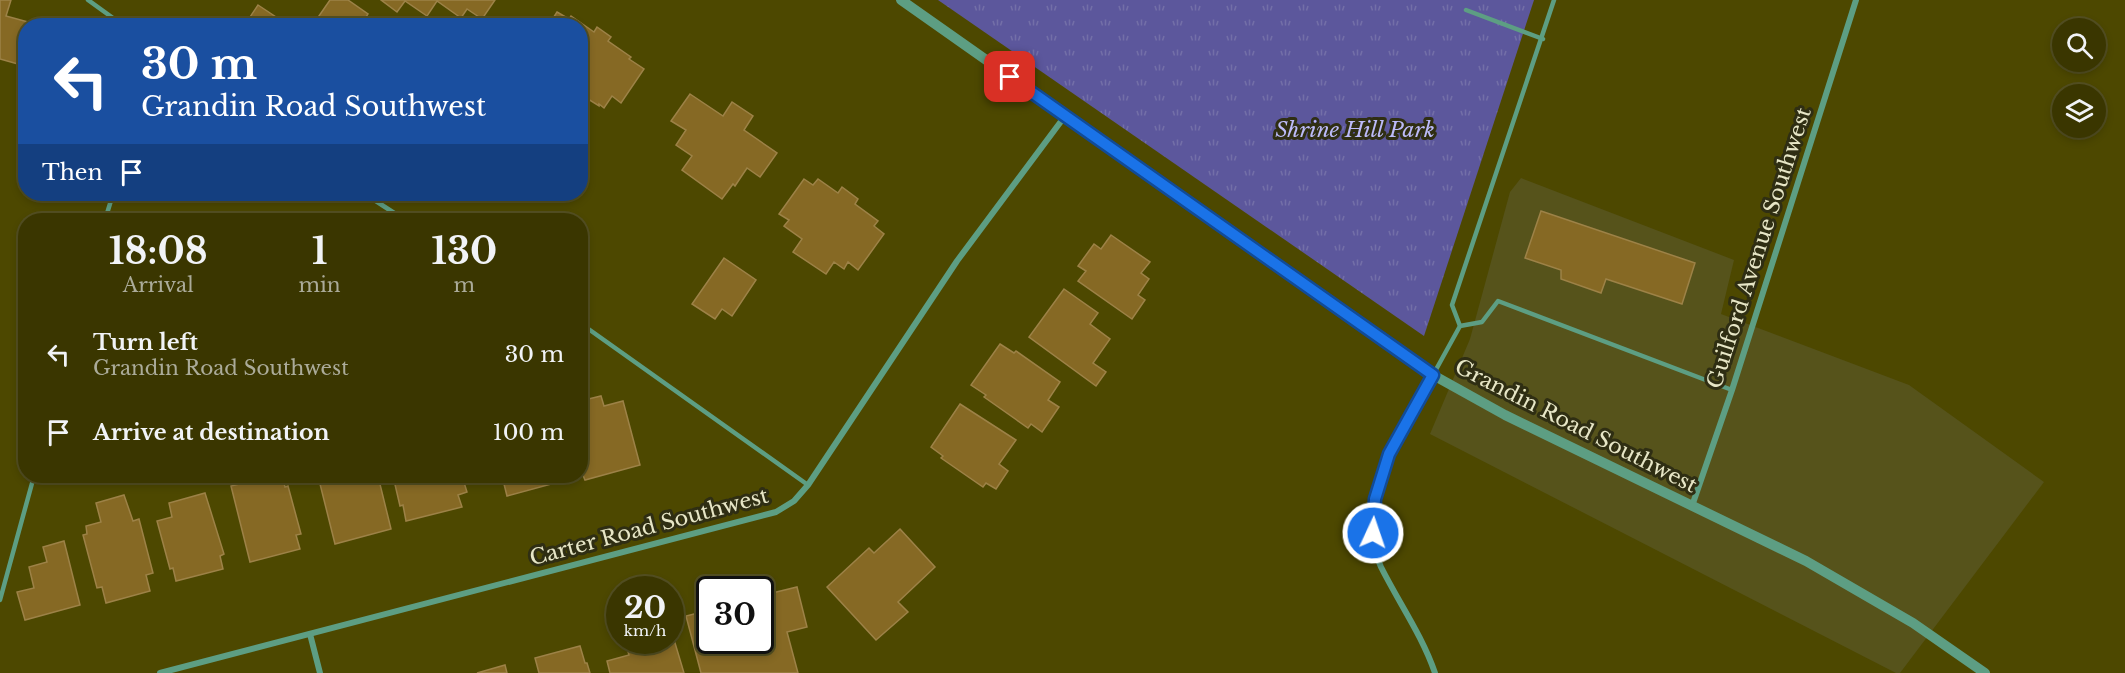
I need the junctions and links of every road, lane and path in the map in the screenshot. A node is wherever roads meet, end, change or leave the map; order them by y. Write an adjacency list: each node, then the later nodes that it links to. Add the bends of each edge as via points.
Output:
1 (87, 0): 6 (lane)
2 (901, 0): 8 (street, Grandin Road Southwest)
3 (1554, 0): 7 (lane)
4 (1856, 0): 14 (street, Guilford Avenue Southwest)
5 (1466, 10): 7 (lane)
6 (113, 18)
7 (1543, 39): 11 (lane, via 1452,305)
8 (1065, 116): 13 (street, Grandin Road Southwest); 16 (street, Carter Road Southwest, via 957,261)
9 (376, 201): 10 (lane)
10 (394, 213)
11 (1460, 326): 13 (lane); 14 (lane, via 1482,322 1498,301)
12 (588, 329): 16 (lane)
13 (1433, 375): 17 (street, Grandin Road Southwest, via 1505,415); 22 (street, via 1389,454 1375,499 1373,533 1380,564)
14 (1732, 390): 17 (street, Guilford Avenue Southwest)
15 (32, 483): 18 (lane)
16 (808, 485): 19 (street, Carter Road Southwest, via 794,501 776,512)
17 (1692, 506): 23 (street, Grandin Road Southwest, via 1806,561 1913,623)
18 (0, 600)
19 (310, 634): 20 (street, Carter Road Southwest); 21 (street)
20 (160, 673)
21 (320, 673)
22 (1435, 673)
23 (1985, 673)

